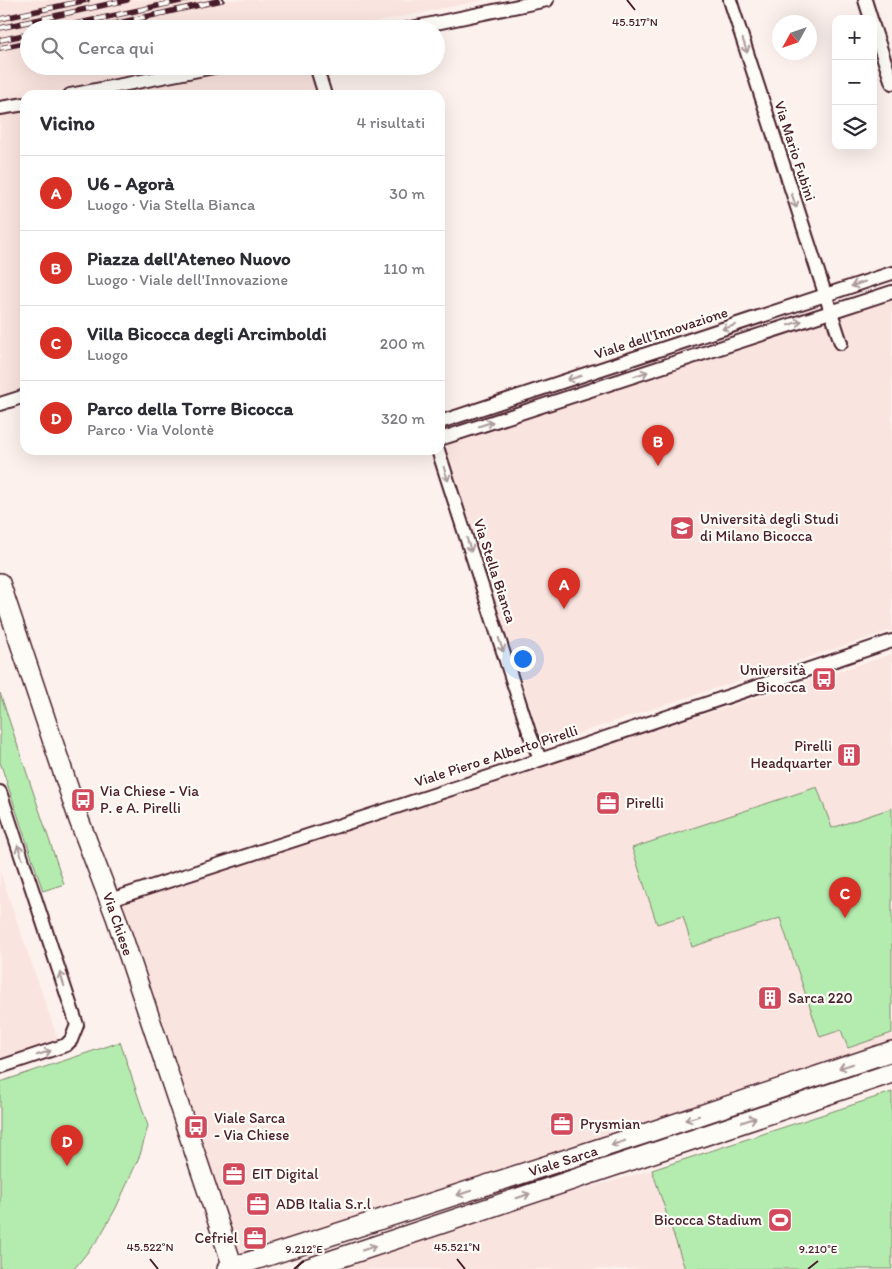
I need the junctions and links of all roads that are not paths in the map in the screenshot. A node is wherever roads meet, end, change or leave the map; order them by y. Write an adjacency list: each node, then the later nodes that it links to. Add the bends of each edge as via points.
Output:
1 (547, 0): 5 (street)
2 (730, 0): 16 (street, Via Mario Fubini, one-way to 16)
3 (865, 0): 4 (street)
4 (870, 15)
5 (445, 21)
6 (877, 38): 9 (street)
7 (173, 75): 10 (street)
8 (319, 75): 11 (street)
9 (892, 83)
10 (96, 90)
11 (323, 90)
12 (20, 105): 13 (street)
13 (0, 108)
14 (892, 273): 16 (street, Viale dell'Innovazione, one-way to 16)
15 (892, 292): 17 (street)
16 (825, 296): 17 (street, Via Mario Fubini); 21 (street, Viale dell'Innovazione, one-way to 21)
17 (831, 312): 18 (street, Via Mario Fubini); 22 (street, one-way to 17)
18 (841, 344)
19 (20, 398): 20 (street)
20 (0, 404)
21 (445, 420)
22 (445, 437)
23 (440, 455): 26 (street, Via Stella Bianca, one-way to 26)
24 (0, 583): 28 (street, Via Chiese, via 79,820)
25 (892, 642): 26 (street, Viale Piero e Alberto Pirelli)
26 (540, 759): 28 (street, Viale Piero e Alberto Pirelli)
27 (0, 792): 30 (street, one-way to 27, via 66,1045 77,1025)
28 (110, 900): 32 (street, Via Chiese)
29 (892, 1051): 32 (street, Viale Sarca, one-way to 32)
30 (0, 1067)
31 (892, 1073): 33 (street, Viale Sarca, one-way to 31)
32 (232, 1268)
33 (306, 1269)

